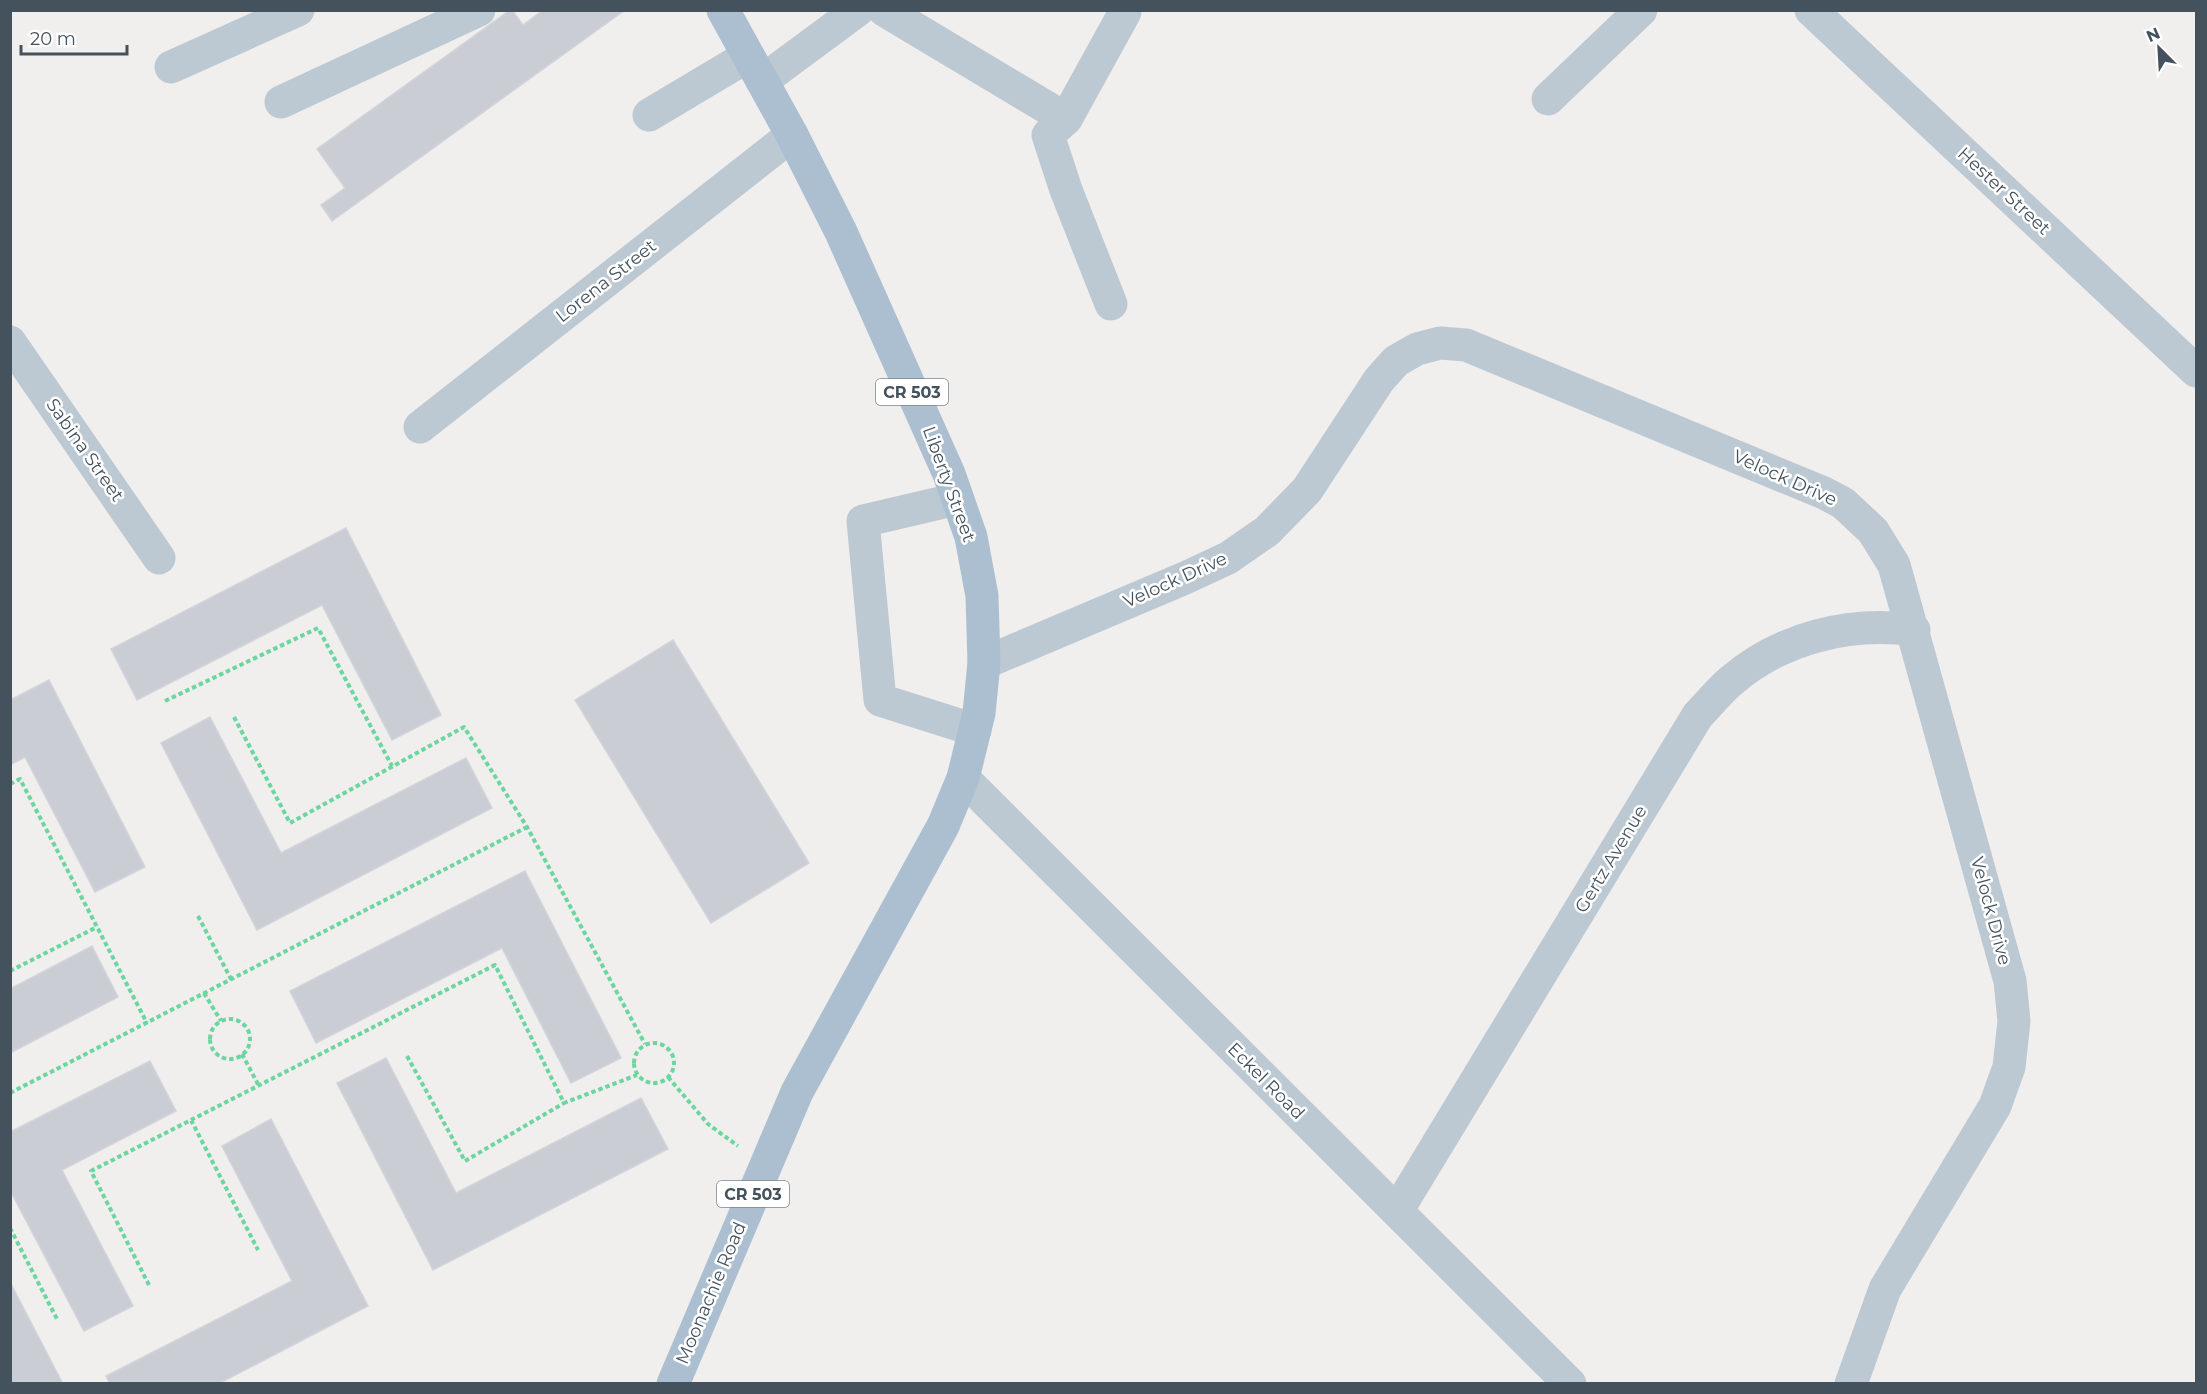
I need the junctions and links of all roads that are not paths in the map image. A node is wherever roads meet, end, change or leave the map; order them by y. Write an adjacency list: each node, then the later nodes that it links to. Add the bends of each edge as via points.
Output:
1 (298, 10): 9 (street)
2 (479, 10): 12 (street)
3 (723, 10): 10 (main road, Liberty Street / CR 503)
4 (858, 10): 10 (street)
5 (884, 10): 14 (street)
6 (1123, 10): 14 (street)
7 (1641, 10): 11 (street)
8 (1811, 10): 18 (street, Hester Street)
9 (171, 67)
10 (755, 69): 13 (street); 15 (main road, Liberty Street / CR 503)
11 (1548, 99)
12 (281, 102)
13 (649, 115)
14 (1066, 119): 16 (street, via 1048,135)
15 (792, 135): 19 (street, Lorena Street); 20 (main road, Liberty Street / CR 503, via 841,232)
16 (1111, 304)
17 (10, 342): 21 (street, Sabina Street)
18 (2196, 370)
19 (420, 427)
20 (957, 499): 23 (main road, Liberty Street / CR 503, via 971,537 982,596); 24 (street, via 863,521 880,699)
21 (159, 558)
22 (1914, 630): 23 (street, Velock Drive, via 1894,565 1873,531 1843,503 1466,345 1440,343 1417,349 1396,361 1379,380 1306,490 1267,531 1228,558); 27 (street, Gertz Avenue, via 1853,628 1808,638 1765,657 1730,681 1698,715); 30 (street, Velock Drive, via 2010,981 2014,1022 2009,1067 1995,1106 1884,1288)
23 (984, 663): 24 (main road, Liberty Street / CR 503)
24 (975, 730): 25 (main road, Liberty Street / CR 503)
25 (963, 778): 26 (main road, Liberty Street / CR 503, via 944,826); 27 (street, Eckel Road)
26 (843, 1009): 28 (main road, Moonachie Road / CR 503, via 797,1092)
27 (1397, 1211): 29 (street, Eckel Road)
28 (673, 1383)
29 (1570, 1383)
30 (1851, 1383)

